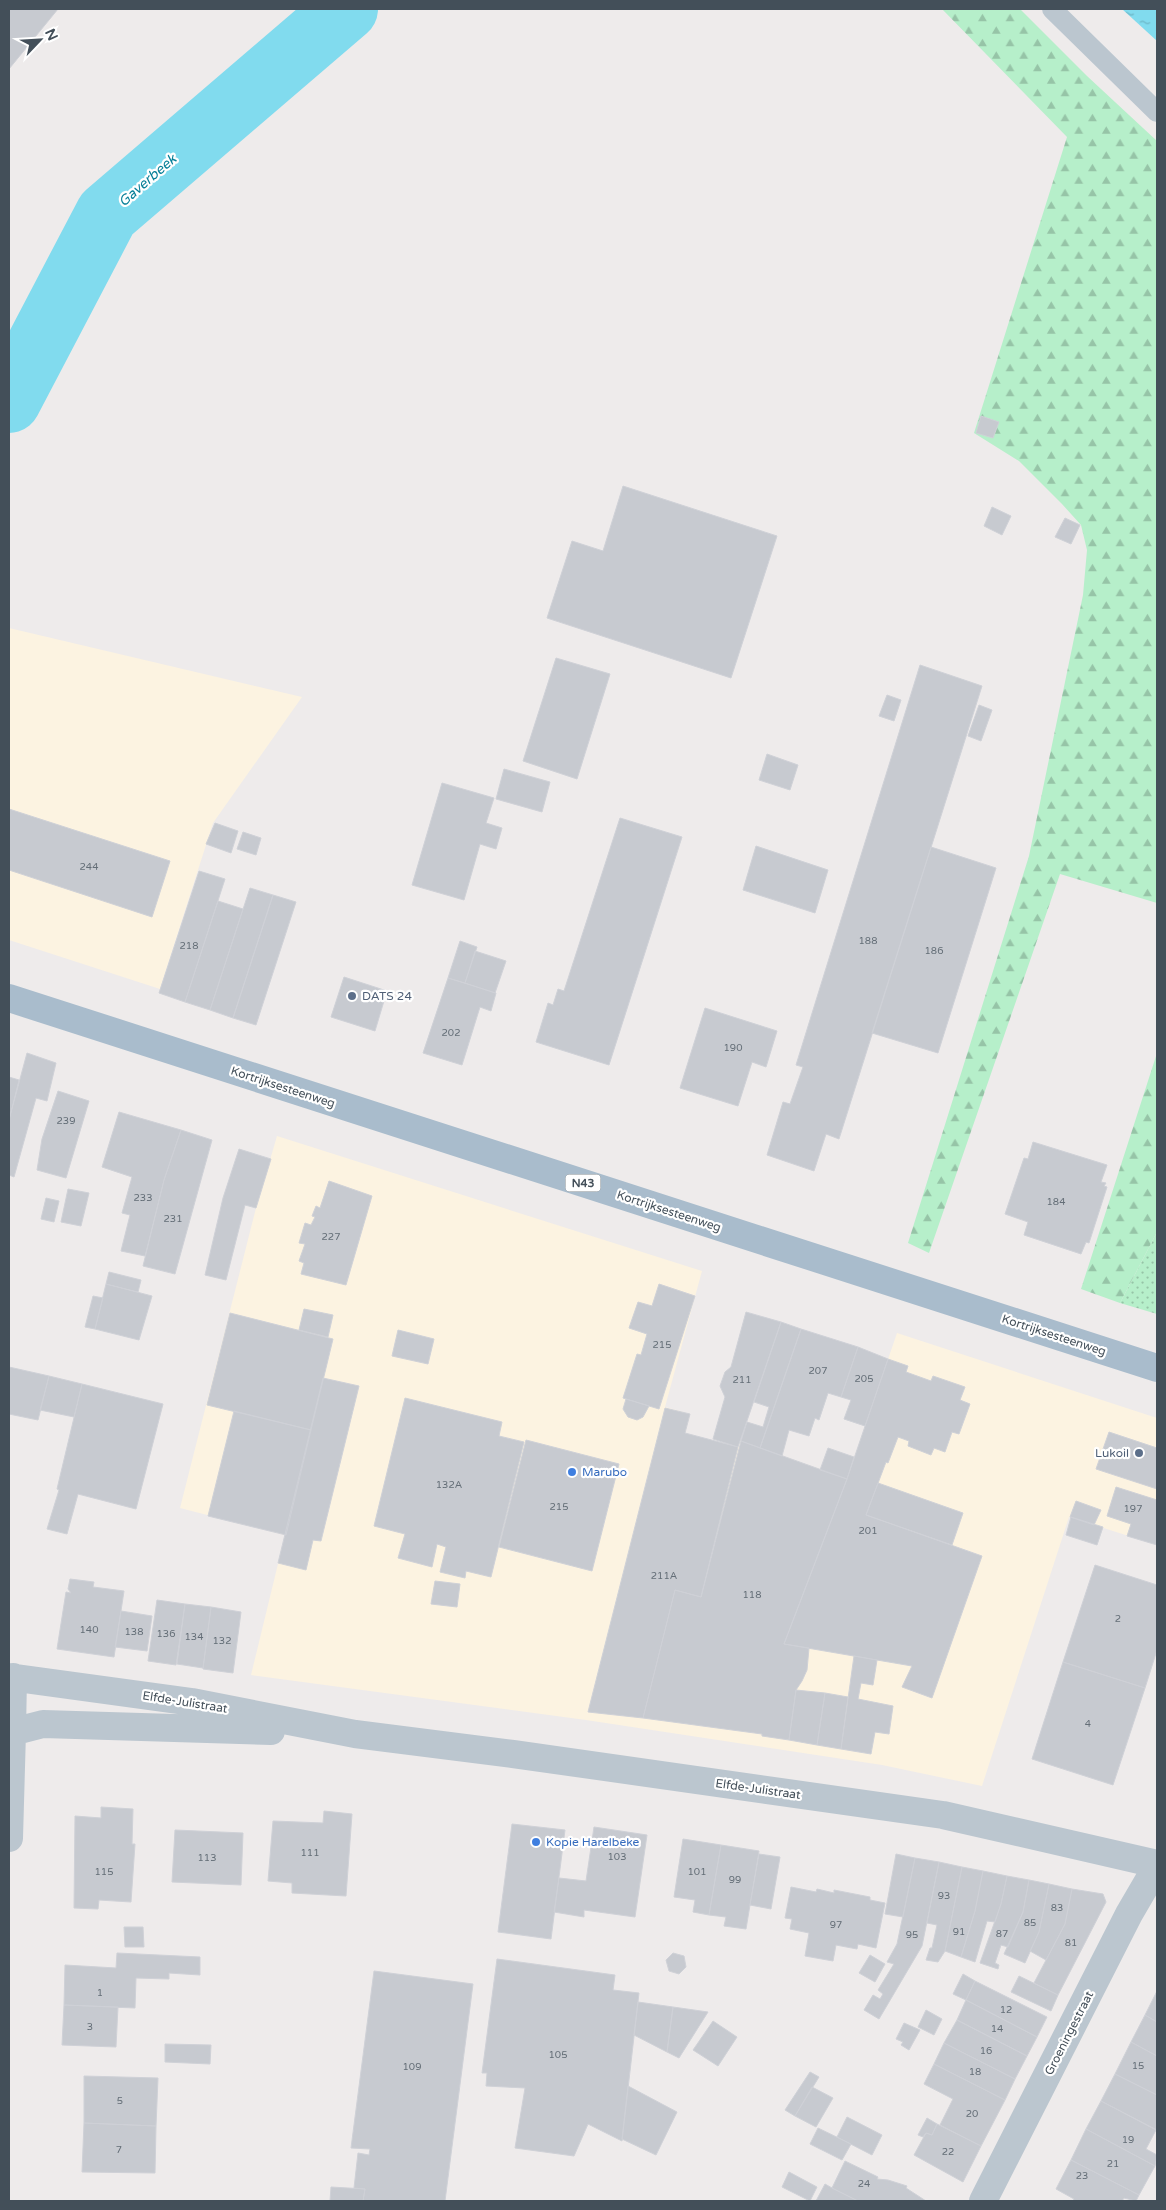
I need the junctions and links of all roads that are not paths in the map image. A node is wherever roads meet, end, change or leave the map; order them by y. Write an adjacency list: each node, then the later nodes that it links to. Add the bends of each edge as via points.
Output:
1 (1052, 9): 2 (lane)
2 (1157, 112)
3 (9, 998): 4 (main road, Kortrijksesteenweg / N43)
4 (1157, 1368)
5 (11, 1677): 6 (street, Elfde-Julistraat); 7 (street, Elfde-Julistraat, via 192,1702)
6 (10, 1732): 7 (street, Elfde-Julistraat, via 43,1724); 8 (street)
7 (355, 1734): 9 (street, Elfde-Julistraat, via 943,1815)
8 (9, 1838)
9 (1157, 1865): 10 (street, Groeningestraat)
10 (983, 2201)

